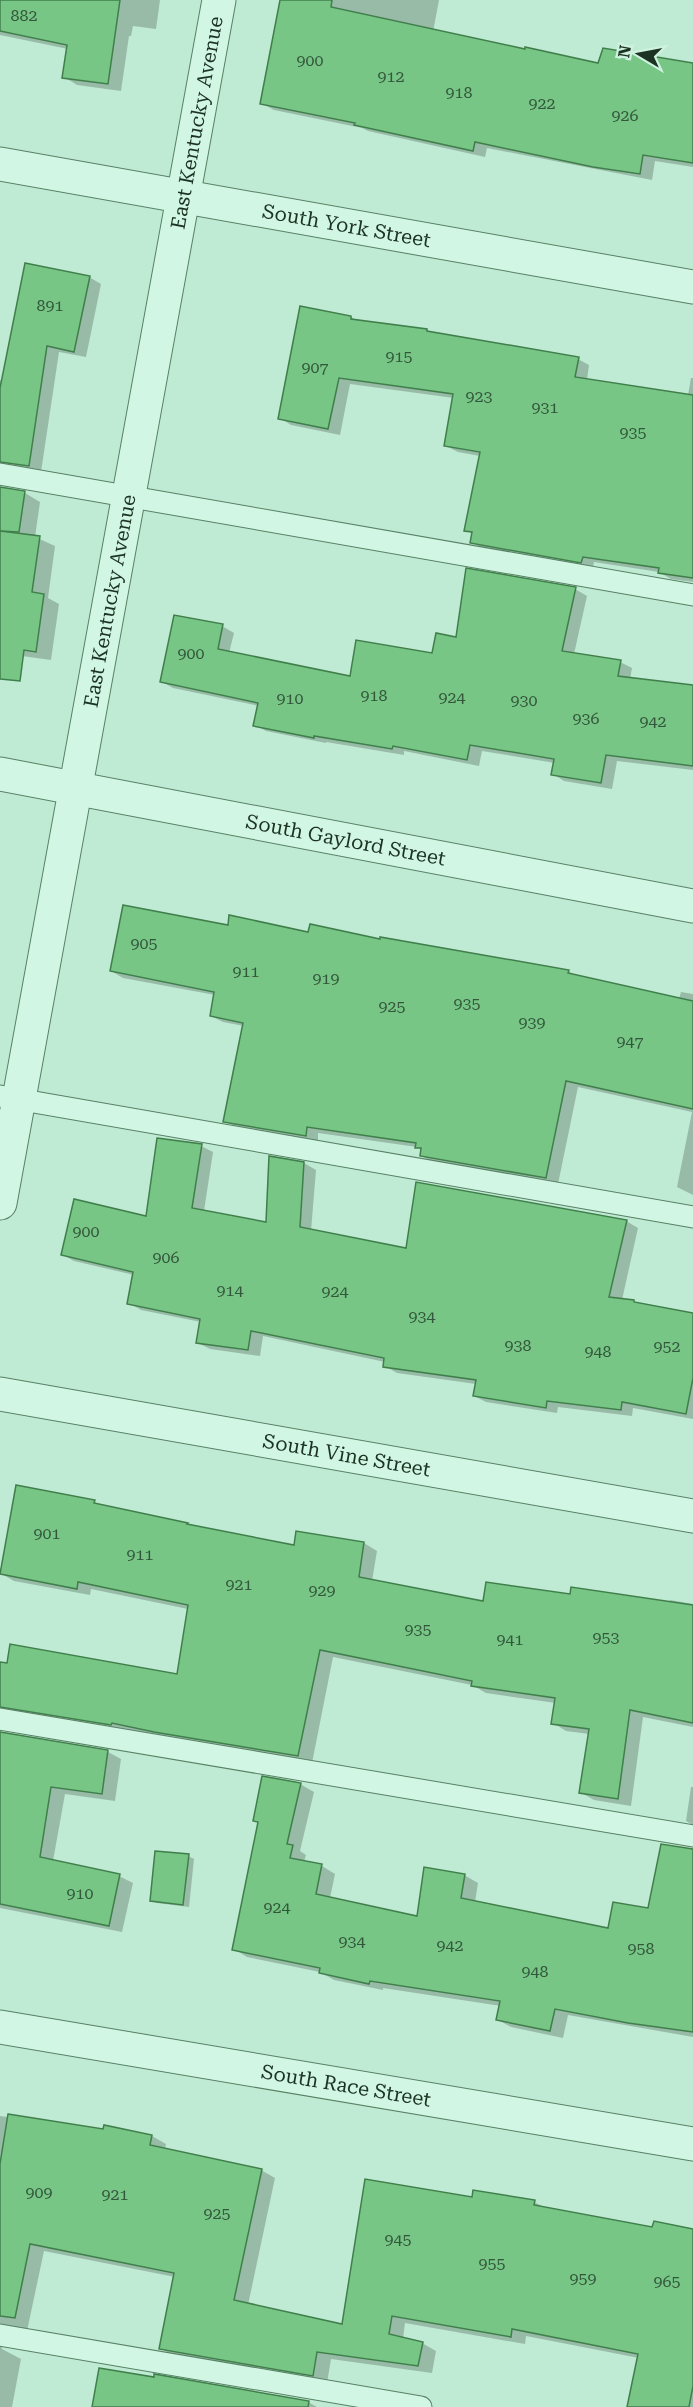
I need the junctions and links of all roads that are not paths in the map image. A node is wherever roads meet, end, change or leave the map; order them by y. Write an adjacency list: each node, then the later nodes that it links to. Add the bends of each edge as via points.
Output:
1 (219, 0): 3 (street, East Kentucky Avenue)
2 (0, 164): 3 (street, South York Street)
3 (183, 197): 4 (street, South York Street); 6 (street, East Kentucky Avenue)
4 (693, 287)
5 (0, 474): 6 (lane)
6 (129, 497): 7 (lane); 9 (street, East Kentucky Avenue)
7 (693, 595)
8 (0, 774): 9 (street, South Gaylord Street)
9 (76, 787): 10 (street, South Gaylord Street); 11 (street, East Kentucky Avenue)
10 (693, 906)
11 (9, 1097): 12 (street, East Kentucky Avenue); 13 (lane)
12 (0, 1203)
13 (693, 1217)
14 (0, 1394): 15 (street, South Vine Street)
15 (693, 1516)
16 (0, 1719): 17 (lane)
17 (693, 1836)
18 (0, 2027): 19 (street, South Race Street)
19 (693, 2144)
20 (0, 2335): 21 (lane)
21 (421, 2407)

